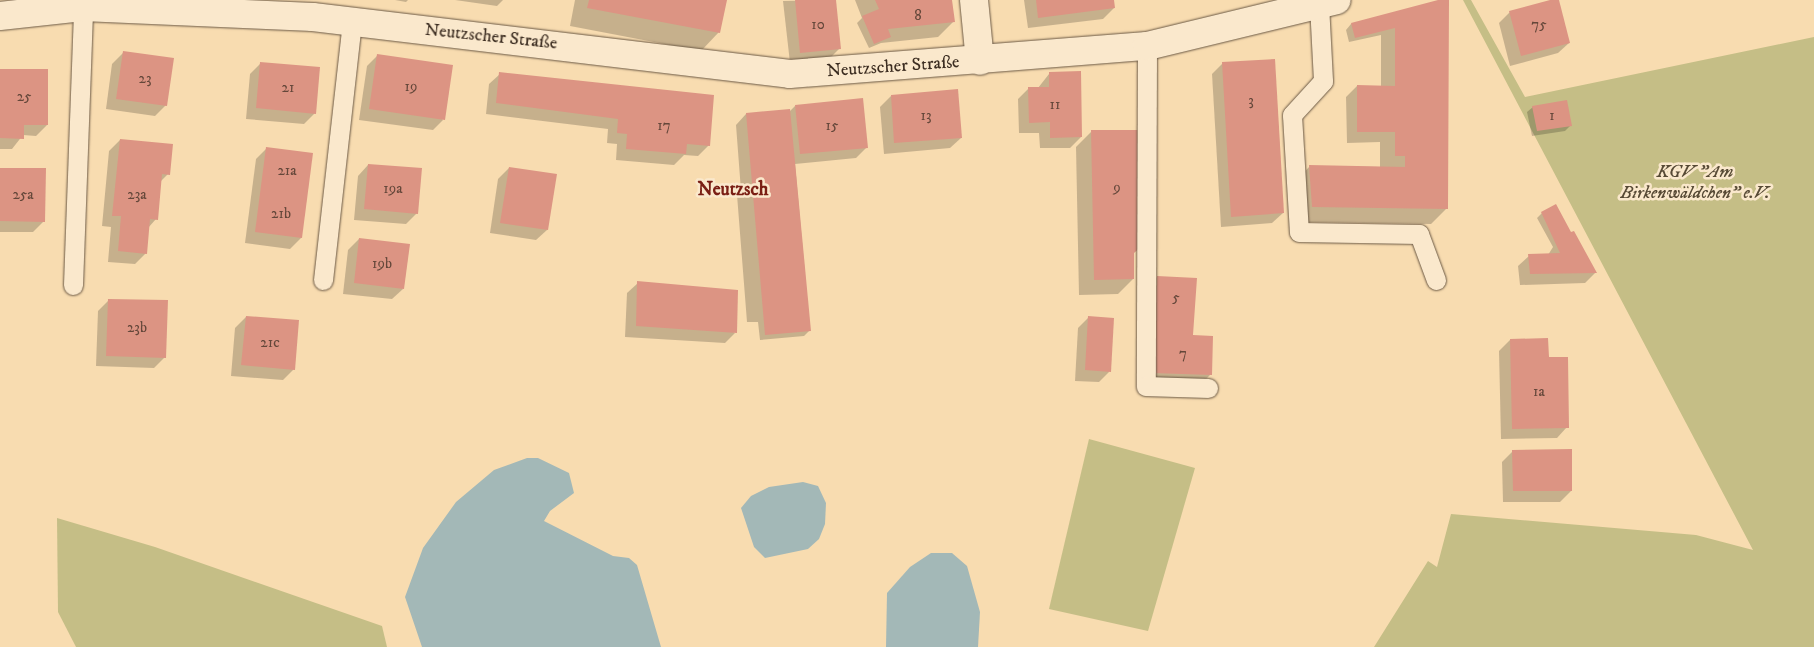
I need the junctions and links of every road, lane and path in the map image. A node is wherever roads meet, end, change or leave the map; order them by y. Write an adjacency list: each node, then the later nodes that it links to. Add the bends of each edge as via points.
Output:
1 (974, 0): 7 (street, Neutzscher Straße)
2 (1328, 2): 6 (street, Neutzscher Straße); 9 (lane, via 1323,80 1292,115 1299,232 1419,234)
3 (70, 4): 4 (street, Neutzscher Straße); 5 (street, Neutzscher Straße); 10 (lane)
4 (0, 16)
5 (352, 22): 7 (street, Neutzscher Straße, via 790,74); 8 (lane)
6 (1147, 46): 7 (street, Neutzscher Straße); 11 (lane, via 1146,386)
7 (980, 61)
8 (323, 280)
9 (1436, 280)
10 (73, 286)
11 (1208, 388)

